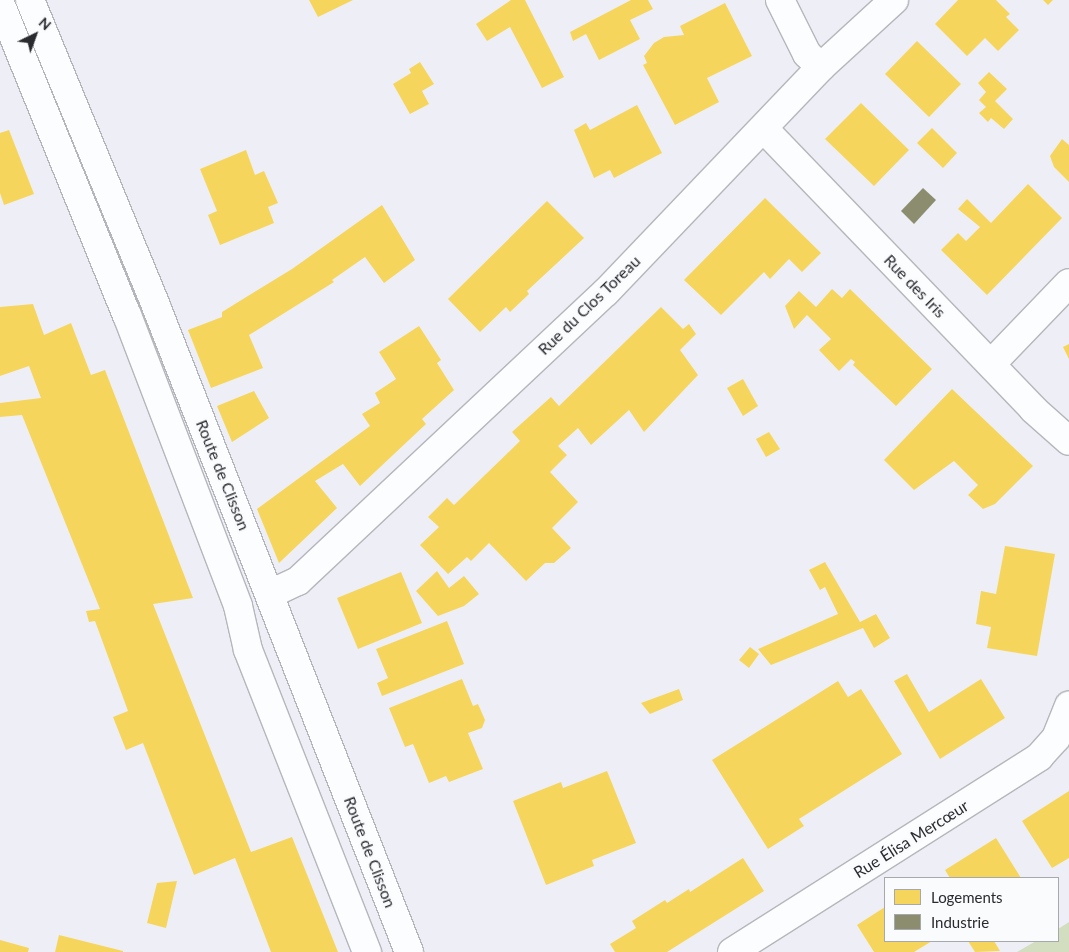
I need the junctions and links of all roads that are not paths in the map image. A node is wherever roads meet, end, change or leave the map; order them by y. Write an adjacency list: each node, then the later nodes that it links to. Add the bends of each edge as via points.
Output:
1 (30, 0): 10 (main road, Route de Clisson)
2 (780, 0): 5 (main road, via 807,54)
3 (894, 0): 5 (main road, Rue du Clos Toreau)
4 (0, 3): 11 (main road, Route de Clisson, via 124,306)
5 (821, 67): 6 (main road, Rue du Clos Toreau)
6 (764, 129): 8 (main road, Rue des Iris); 10 (main road, Rue du Clos Toreau, via 562,333 298,580)
7 (1069, 283): 8 (main road)
8 (990, 364): 9 (main road, Rue des Iris)
9 (1069, 441)
10 (270, 594): 11 (main road, Rue du Clos Toreau); 14 (main road, Route de Clisson)
11 (238, 606): 13 (main road, Route de Clisson, via 248,650)
12 (1069, 706): 15 (main road, Rue Élisa Mercœur, via 1056,738 1039,757)
13 (367, 952)
14 (409, 952)
15 (732, 952)

